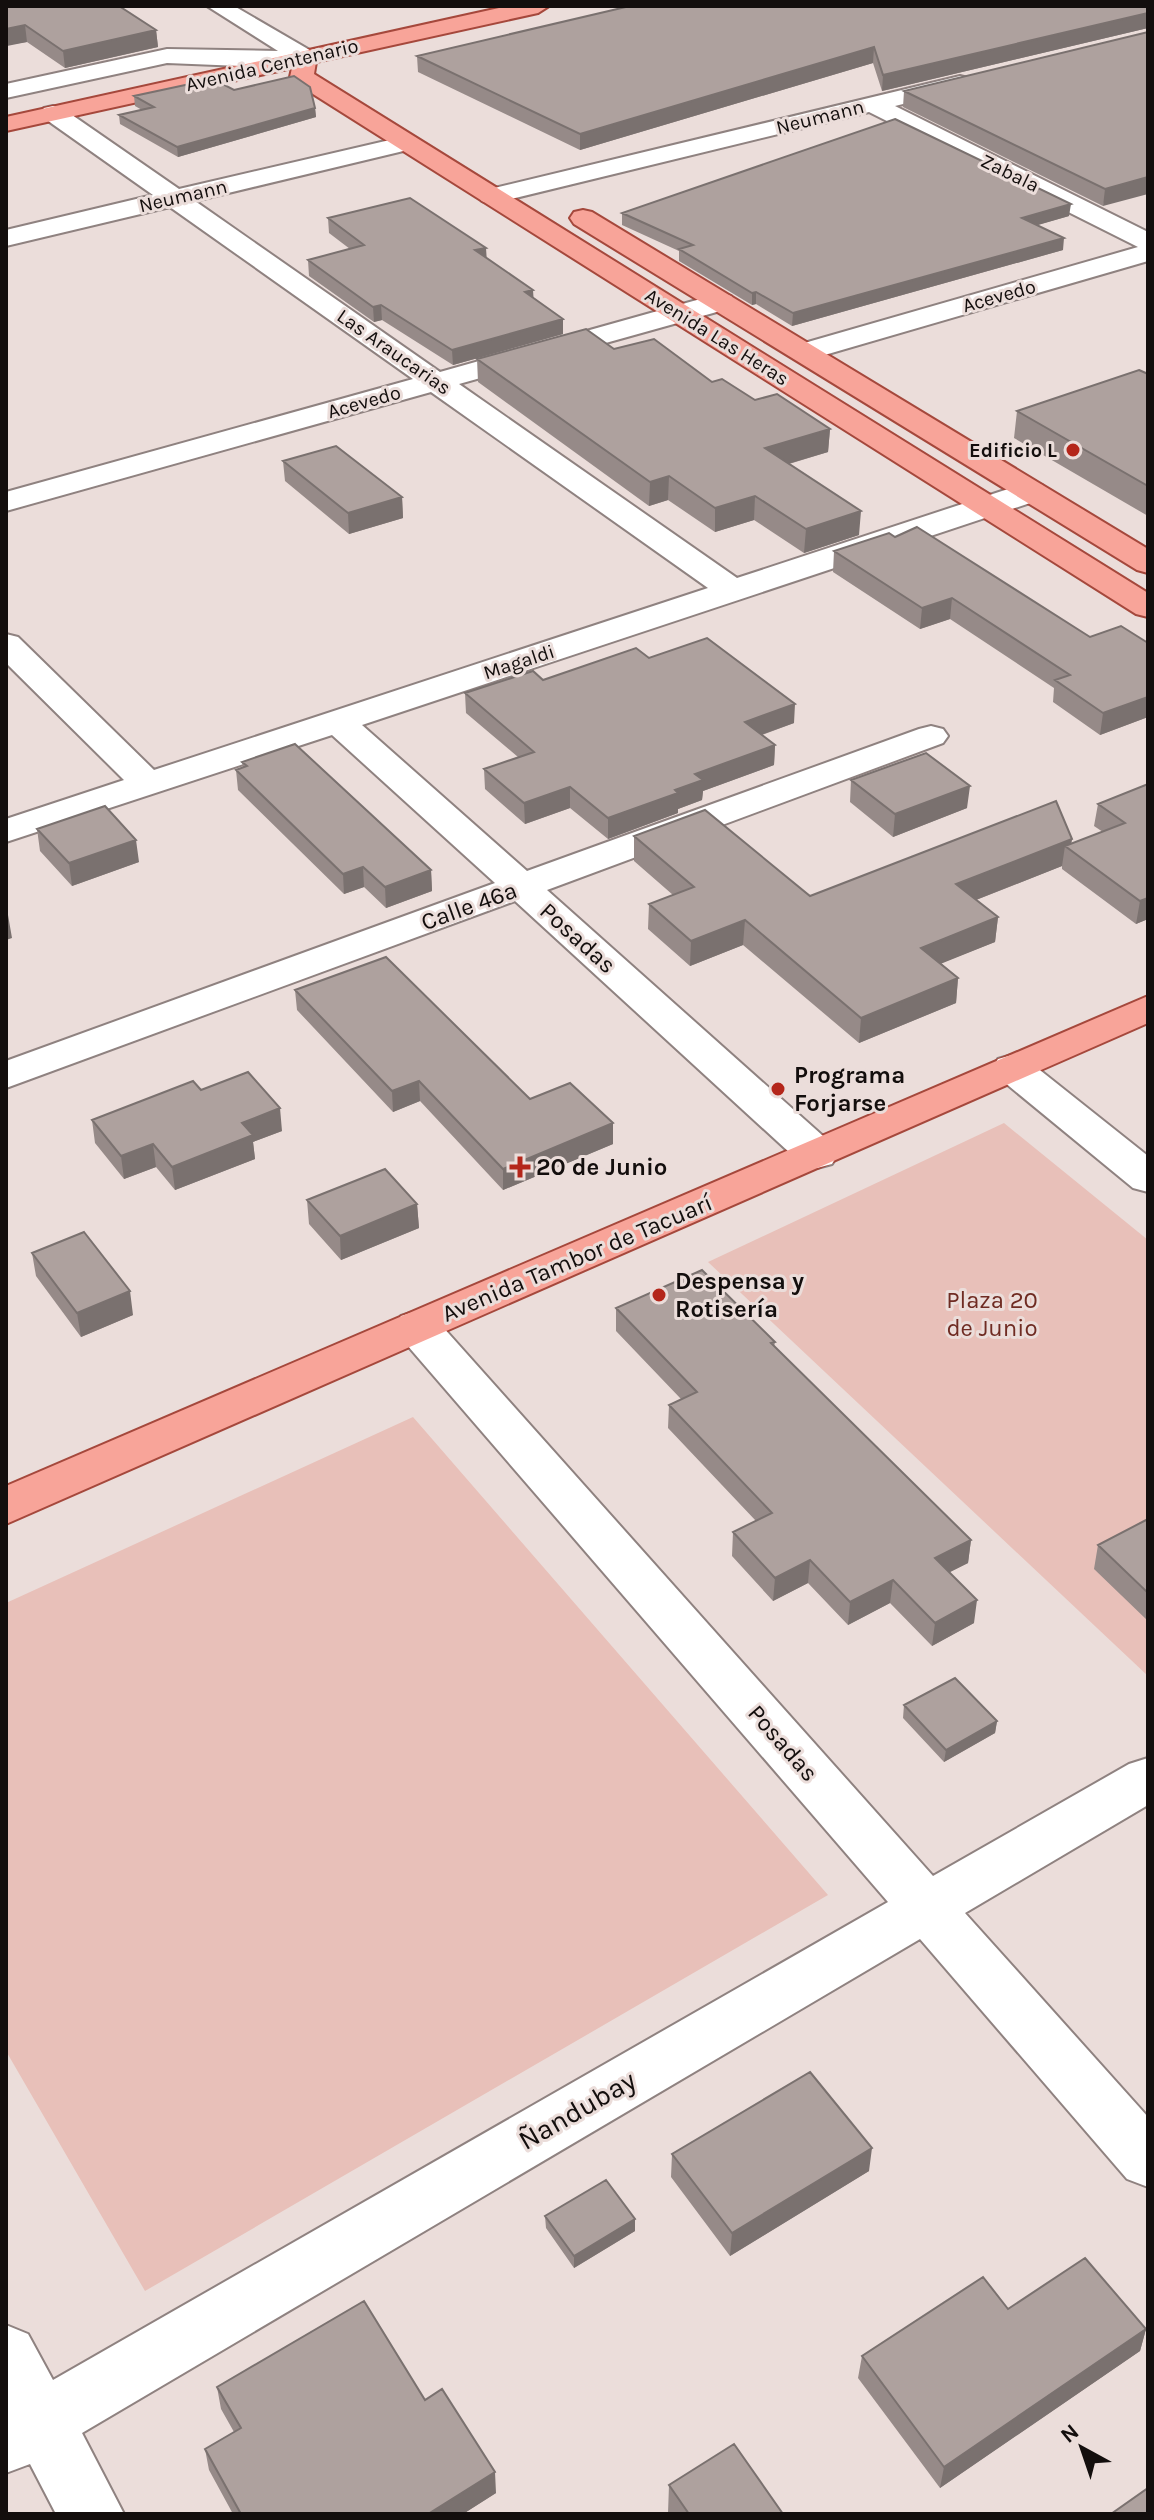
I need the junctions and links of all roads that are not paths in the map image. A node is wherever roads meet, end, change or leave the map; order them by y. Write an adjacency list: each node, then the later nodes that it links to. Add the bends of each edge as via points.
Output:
1 (218, 6): 3 (street)
2 (538, 6): 3 (main road, Avenida Centenario)
3 (305, 57): 4 (main road); 6 (street, via 167,56); 8 (main road, Avenida Centenario); 10 (main road, Avenida Las Heras, via 302,77)
4 (351, 75)
5 (979, 78): 7 (street, Neumann)
6 (6, 91)
7 (872, 104): 12 (street, Neumann); 16 (street, Zabala)
8 (53, 113): 9 (main road, Avenida Centenario); 14 (street, Las Araucarias)
9 (6, 124)
10 (407, 143): 13 (main road, Avenida Las Heras); 14 (street, Neumann)
11 (495, 164): 12 (main road, Avenida Las Heras)
12 (532, 187): 13 (street, Neumann); 18 (main road, Avenida Las Heras)
13 (491, 196): 19 (main road, Avenida Las Heras)
14 (174, 198): 15 (street, Neumann); 21 (street, Las Araucarias)
15 (6, 238)
16 (1148, 242)
17 (1148, 253): 20 (street, Acevedo)
18 (721, 302): 19 (street, Acevedo); 20 (main road, Avenida Las Heras)
19 (679, 313): 21 (street, Acevedo); 24 (main road, Avenida Las Heras)
20 (804, 352): 22 (main road, Avenida Las Heras)
21 (436, 382): 23 (street, Acevedo); 26 (street, Las Araucarias)
22 (1031, 492): 24 (street, Magaldi); 25 (main road, Avenida Las Heras)
23 (6, 502)
24 (988, 507): 26 (street, Magaldi); 27 (main road, Avenida Las Heras)
25 (1148, 563)
26 (734, 591): 29 (street, Magaldi)
27 (1148, 607)
28 (6, 644): 31 (street)
29 (339, 722): 31 (street, Magaldi); 33 (street, Posadas)
30 (931, 736): 33 (street, Calle 46a)
31 (148, 784): 32 (street, Magaldi)
32 (6, 831)
33 (521, 887): 36 (street, Calle 46a); 37 (street, Posadas)
34 (1148, 1008): 35 (main road, Avenida Tambor de Tacuarí)
35 (1012, 1068): 37 (main road, Avenida Tambor de Tacuarí); 38 (street)
36 (6, 1075)
37 (817, 1154): 39 (main road, Avenida Tambor de Tacuarí)
38 (1148, 1178)
39 (417, 1327): 40 (main road, Avenida Tambor de Tacuarí); 42 (street, Posadas)
40 (6, 1506)
41 (1148, 1779): 42 (street, Ñandubay)
42 (927, 1907): 43 (street, Posadas); 45 (street, Ñandubay)
43 (1148, 2160)
44 (6, 2355): 45 (street)
45 (24, 2432): 46 (street)
46 (91, 2514)

